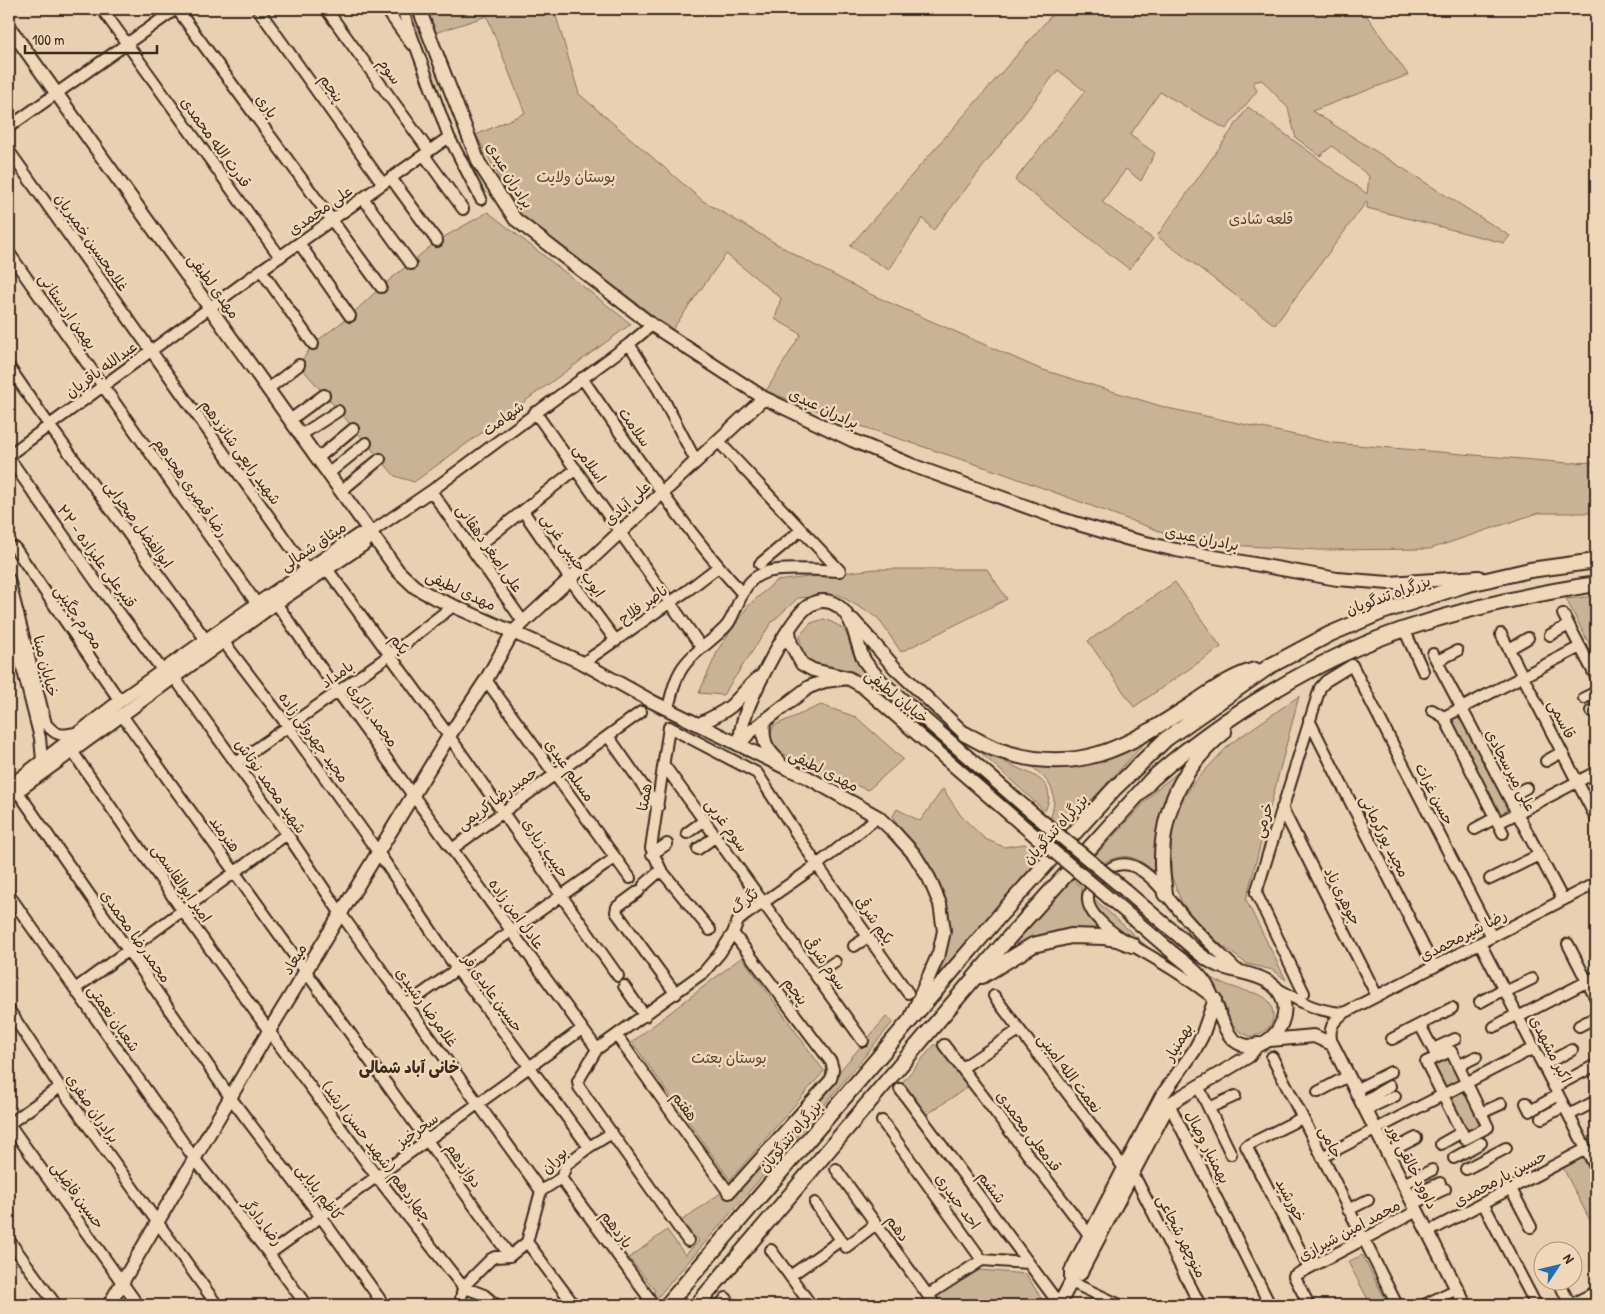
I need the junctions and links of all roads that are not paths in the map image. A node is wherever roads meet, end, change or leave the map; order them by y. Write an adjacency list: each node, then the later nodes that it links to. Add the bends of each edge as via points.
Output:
1 (102, 9): 9 (street, قدرت الله محمدی)
2 (177, 9): 9 (street); 20 (street, یاری)
3 (258, 9): 16 (street, پنجم)
4 (326, 9): 15 (street, سوم)
5 (386, 9): 10 (street)
6 (402, 9): 10 (street)
7 (419, 9): 30 (main road, برادران عبدی, via 479,163 515,219)
8 (9, 27): 11 (main road, مهدی لطیفی)
9 (127, 44): 11 (street); 24 (street, قدرت الله محمدی)
10 (419, 55): 13 (street)
11 (56, 94): 12 (street); 28 (main road, مهدی لطیفی)
12 (9, 127)
13 (449, 137): 15 (street, علی محمدی); 18 (street)
14 (9, 151): 33 (street, غلامحسین خمیریان)
15 (427, 153): 16 (street, علی محمدی); 19 (street, سوم)
16 (387, 181): 17 (street, علی محمدی); 21 (street)
17 (363, 198): 20 (street, علی محمدی); 25 (street)
18 (481, 199)
19 (463, 209)
20 (332, 220): 22 (street, علی محمدی); 27 (street)
21 (437, 241)
22 (299, 244): 24 (street, علی محمدی); 29 (street)
23 (9, 253): 37 (street, بهمن اردستانی)
24 (280, 257): 26 (street, علی محمدی)
25 (411, 264)
26 (261, 270): 28 (street, علی محمدی); 31 (street)
27 (381, 287)
28 (210, 308): 33 (street, عبدالله باقریان); 38 (main road, مهدی لطیفی)
29 (350, 316)
30 (652, 325): 32 (street, شهامت); 40 (main road, برادران عبدی)
31 (313, 344)
32 (629, 344): 36 (street, شهامت); 52 (street, via 658,389)
33 (150, 351): 37 (street, عبدالله باقریان); 68 (street, شهید رابعی شانزدهم)
34 (299, 365): 38 (street)
35 (9, 367): 44 (street, ابوالفضل صحرایی)
36 (582, 378): 42 (street, شهامت); 57 (street, سلامت)
37 (102, 387): 44 (street, عبدالله باقریان); 76 (street, رضا قیصری هجدهم)
38 (268, 389): 43 (main road, مهدی لطیفی)
39 (324, 395): 43 (street)
40 (764, 398): 47 (main road, علی آبادی); 69 (main road, برادران عبدی, via 914,466 1129,540 1329,577 1389,583 1460,579)
41 (338, 411): 46 (street)
42 (535, 412): 53 (street, اسلامی); 56 (street, شهامت)
43 (290, 420): 46 (main road, مهدی لطیفی)
44 (49, 425): 49 (street, عبدالله باقریان); 89 (street, ابوالفضل صحرایی)
45 (353, 429): 50 (street)
46 (301, 435): 50 (main road, مهدی لطیفی)
47 (718, 440): 52 (main road, علی آبادی); 59 (street)
48 (366, 443): 54 (street)
49 (9, 456): 101 (street, قنبرعلی علیزاده - ۲۲, via 97,583)
50 (318, 458): 54 (main road, مهدی لطیفی)
51 (380, 459): 55 (street)
52 (696, 461): 57 (main road, علی آبادی)
53 (576, 469): 58 (street); 61 (street, اسلامی)
54 (329, 473): 55 (main road, مهدی لطیفی)
55 (341, 491): 60 (main road, مهدی لطیفی)
56 (431, 491): 60 (street, شهامت); 63 (street, علی اصغر دهقانی)
57 (662, 493): 61 (main road, علی آبادی); 66 (street, سلامت)
58 (523, 511): 63 (street); 71 (street, ایوب حبیبی غربی)
59 (801, 530): 65 (street); 73 (street, via 840,571 763,573 747,584)
60 (371, 532): 67 (main road, میثاق شمالی, via 364,544); 68 (main road, میثاق شمالی, via 359,535); 77 (main road, مهدی لطیفی, via 398,571 415,588)
61 (621, 532): 71 (main road, علی آبادی); 75 (street, اسلامی)
62 (16, 548): 111 (street, محرم چگینی)
63 (473, 550): 81 (street, علی اصغر دهقانی)
64 (1596, 562): 69 (highway, بزرگراه تندگویان)
65 (760, 564)
66 (718, 567): 73 (street, سلامت); 75 (street, ناصر فلاح)
67 (327, 569): 74 (main road, میثاق شمالی); 96 (street, یکم)
68 (307, 570): 76 (main road, میثاق شمالی)
69 (1530, 570): 99 (highway, بزرگراه تندگویان, via 1465,585 1382,612 1330,634)
70 (9, 579): 121 (street, خیابان مینا, via 46,724 56,734 64,736)
71 (570, 579): 81 (main road, علی آبادی); 91 (street, ایوب حبیبی غربی)
72 (1596, 584): 83 (highway, via 1487,605)
73 (742, 593): 93 (street, via 727,624)
74 (276, 603): 90 (main road, میثاق شمالی); 108 (street, محمد ذاکری)
75 (670, 603): 91 (street, ناصر فلاح); 93 (street, اسلامی)
76 (257, 604): 89 (main road, میثاق شمالی)
77 (453, 606): 85 (main road, مهدی لطیفی); 96 (street, بامداد)
78 (847, 613): 84 (main road, via 834,603 817,602 797,616); 122 (main road, via 895,668); 188 (main road, خیابان لطیفی, bridge, via 861,652 872,671 888,687 1206,960)
79 (1563, 614): 82 (street)
80 (9, 616): 131 (street, خیابان مینا)
81 (524, 623): 85 (main road, علی آبادی)
82 (1569, 625): 87 (street); 92 (street)
83 (1404, 629): 100 (street); 103 (highway)
84 (788, 631): 102 (main road); 106 (main road, خیابان لطیفی, via 802,664 813,670)
85 (513, 632): 97 (main road, مهدی لطیفی); 107 (main road, میعاد)
86 (1501, 634): 94 (street, قاسمی)
87 (1550, 635)
88 (1528, 638): 94 (street)
89 (206, 640): 101 (main road, میثاق شمالی)
90 (224, 641): 101 (main road, میثاق شمالی); 120 (street, مجید جهروتی زاده)
91 (616, 641): 97 (street, ناصر فلاح)
92 (1580, 646): 104 (street); 105 (street)
93 (702, 648): 112 (street, via 686,663 675,682)
94 (1509, 649): 104 (street, قاسمی)
95 (1457, 652): 113 (street, علی میرسجادی, via 1435,658)
96 (390, 654): 108 (street, بامداد); 123 (street, یکم)
97 (583, 663): 112 (main road, مهدی لطیفی)
98 (1352, 665): 117 (street, خرمی, via 1320,688); 178 (street, حسن غرات)
99 (1270, 666): 122 (highway, via 1230,680 1149,731 1092,757 1067,761 1041,760 994,748); 213 (highway, بزرگراه تندگویان, via 1166,739 1132,770)
100 (1423, 671)
101 (168, 674): 111 (main road, میثاق شمالی); 130 (street, شهید محمد نوتاش)
102 (762, 676): 119 (main road, via 732,705); 125 (main road, via 743,721)
103 (1299, 676): 167 (highway, via 1219,737 1182,781 1172,801 1163,840); 193 (highway, via 1233,718 1152,779)
104 (1523, 676): 113 (street); 127 (street, قاسمی)
105 (1596, 677)
106 (848, 678): 118 (main road, via 809,686); 203 (main road, خیابان لطیفی, bridge, via 879,700 1194,970)
107 (486, 680): 123 (main road, میعاد); 135 (street, مسلم عبدی)
108 (338, 692): 120 (street, بامداد); 139 (street, محمد ذاکری)
109 (1596, 692): 110 (street)
110 (1584, 698)
111 (120, 708): 121 (main road, میثاق شمالی); 126 (main road, میثاق شمالی); 163 (street, هنرمند)
112 (668, 708): 119 (main road, مهدی لطیفی)
113 (1462, 708): 116 (street); 140 (street, علی میرسجادی)
114 (1432, 710): 116 (street)
115 (641, 712): 124 (street, حمیدرضا کریمی)
116 (1444, 717): 148 (street)
117 (1309, 720): 142 (street, خرمی); 185 (street, مجید پورکرمانی)
118 (764, 721): 125 (main road); 133 (main road, via 763,734 768,751)
119 (699, 724): 125 (main road, مهدی لطیفی)
120 (288, 726): 130 (street, بامداد); 157 (street, مجید جهروتی زاده)
121 (80, 732): 131 (main road, میثاق شمالی)
122 (965, 734)
123 (449, 736): 139 (main road, میعاد); 143 (street, حبیب زیاری)
124 (608, 736): 135 (street, حمیدرضا کریمی); 141 (street)
125 (739, 745): 128 (street); 133 (main road, مهدی لطیفی)
126 (72, 752): 131 (main road, میثاق شمالی); 172 (street, امیر ابوالقاسمی)
127 (1562, 752): 129 (street); 136 (street, قاسمی)
128 (732, 759): 132 (street, همتا, via 669,727); 161 (street, یکم شرقی, via 760,776)
129 (1546, 761)
130 (236, 763): 152 (street, شهید محمد نوتاش)
131 (45, 765): 138 (main road, میثاق شمالی)
132 (664, 765): 141 (street, همتا); 147 (street, سوم غربی)
133 (786, 768): 145 (main road, مهدی لطیفی)
134 (1596, 772): 136 (street)
135 (555, 775): 143 (street, حمیدرضا کریمی); 160 (street, مسلم عبدی)
136 (1577, 782): 144 (street); 146 (street, قاسمی)
137 (1526, 788): 140 (street)
138 (12, 792): 183 (street, محمدرضا محمدی)
139 (413, 796): 155 (street, عادل امن زاده); 157 (main road, میعاد)
140 (1508, 797): 144 (street, علی میرسجادی)
141 (658, 807): 158 (street, همتا, via 650,842)
142 (1282, 808): 199 (street, خرمی, via 1256,893); 202 (street, جوهری ناد)
143 (503, 812): 155 (street, حمیدرضا کریمی); 169 (street, حبیب زیاری)
144 (1517, 812): 148 (street); 159 (street, علی میرسجادی)
145 (878, 817): 161 (street, تگرگ); 213 (main road, مهدی لطیفی, via 914,854 940,904 944,931 939,953)
146 (1596, 818)
147 (705, 820): 150 (street); 153 (street, سوم غربی)
148 (1496, 820): 149 (street); 151 (street)
149 (1474, 829)
150 (687, 833)
151 (1503, 833)
152 (287, 834): 163 (street); 173 (street, شهید محمد نوتاش)
153 (716, 836): 156 (street); 171 (street, سوم غربی)
154 (667, 844): 158 (street)
155 (452, 849): 175 (street, عادل امن زاده)
156 (698, 849)
157 (378, 852): 173 (main road, میعاد); 186 (street, حسین عابدی‌ فر)
158 (652, 854): 162 (street)
159 (1539, 855): 165 (street); 170 (street, علی میرسجادی)
160 (615, 858): 164 (street, مسلم عبدی); 169 (street)
161 (817, 865): 171 (street, تگرگ); 177 (street, یکم شرقی)
162 (661, 870): 174 (street); 200 (street, via 617,907 616,912)
163 (234, 872): 172 (street); 187 (street, هنرمند)
164 (630, 878)
165 (1490, 879)
166 (1596, 883): 170 (street, رضا شیرمحمدی)
167 (1166, 894): 181 (street, via 1141,870 1123,864 1106,869 1088,892 1093,913); 188 (street)
168 (9, 895): 195 (street, شعبان نعمتی)
169 (562, 896): 175 (street); 190 (street, حبیب زیاری)
170 (1563, 900): 178 (street, رضا شیرمحمدی)
171 (764, 902): 176 (street, تگرگ, via 738,921); 189 (street, سوم شرقی)
172 (182, 910): 183 (street); 219 (street, امیر ابوالقاسمی)
173 (341, 914): 187 (main road, میعاد); 206 (street, غلامرضا رشیدی)
174 (710, 930)
175 (511, 931): 186 (street); 217 (street, عادل امن زاده)
176 (733, 933): 200 (street, تگرگ, via 704,972); 293 (street, پنجم, via 831,1062 833,1069 831,1079)
177 (868, 937): 182 (street); 198 (street, یکم شرقی)
178 (1492, 937): 179 (street, رضا شیرمحمدی)
179 (1480, 943): 185 (street, رضا شیرمحمدی); 197 (street, اکبر مشهدی)
180 (1568, 944): 192 (street)
181 (1132, 945): 193 (highway, via 1104,937 1071,936 1033,945); 203 (street)
182 (854, 946)
183 (127, 950): 195 (street); 250 (street, محمدرضا محمدی)
184 (835, 962): 189 (street)
185 (1434, 966): 202 (street, رضا شیرمحمدی)
186 (457, 969): 206 (street); 236 (street, حسین عابدی‌ فر)
187 (306, 970): 219 (main road, میعاد); 269 (street, دوازدهم)
188 (1239, 972): 196 (main road, via 1263,979)
189 (816, 975): 223 (street, سوم شرقی)
190 (618, 976)
191 (1532, 979): 197 (street)
192 (1592, 979): 204 (street); 211 (street)
193 (973, 981): 336 (highway)
194 (624, 986): 210 (street)
195 (75, 989): 279 (street, شعبان نعمتی)
196 (1278, 989): 209 (street, via 1316,1009); 224 (main road, via 1284,1006 1283,1021 1279,1031)
197 (1505, 991): 205 (street); 211 (street, اکبر مشهدی)
198 (908, 993)
199 (1304, 993)
200 (676, 994): 210 (street, تگرگ)
201 (994, 996): 218 (street, نعمت الله امینی)
202 (1377, 996): 209 (street, رضا شیرمحمدی)
203 (1215, 999): 224 (main road, via 1228,1034 1234,1041 1244,1045); 251 (main road, بهمنیار, via 1194,1051)
204 (1596, 1000)
205 (1480, 1002)
206 (406, 1005): 254 (street, غلامرضا رشیدی)
207 (1452, 1008): 214 (street)
208 (9, 1010): 242 (street, برادران صفری)
209 (1344, 1013): 225 (street, via 1333,1023 1330,1032)
210 (645, 1016): 220 (street, تگرگ)
211 (1518, 1016): 216 (street); 227 (street, اکبر مشهدی)
212 (1596, 1018): 215 (street)
213 (910, 1019): 335 (highway, بزرگراه تندگویان)
214 (1420, 1025): 221 (street); 230 (street)
215 (1579, 1026)
216 (1494, 1027)
217 (582, 1029): 228 (street, عادل امن زاده); 236 (street, سحرخیز)
218 (1019, 1030): 237 (street); 281 (street, نعمت الله امینی)
219 (269, 1032): 250 (main road, میعاد); 286 (street, چهاردهم (شهید حسن ارشد))
220 (617, 1036): 228 (street); 293 (street, هفتم)
221 (1392, 1039)
222 (1455, 1039): 230 (street)
223 (863, 1041)
224 (1264, 1042): 225 (main road, via 1314,1036); 241 (main road, via 1249,1056)
225 (1332, 1044): 239 (main road, داوود خالقی پور)
226 (944, 1045): 237 (street, قدمعلی محمدی)
227 (1534, 1048): 233 (street, اکبر مشهدی); 240 (street)
228 (597, 1050): 266 (street, via 578,1084)
229 (1572, 1050): 233 (street)
230 (1435, 1053): 235 (street, via 1451,1051); 248 (street, via 1426,1062)
231 (1272, 1057): 260 (street, جامی)
232 (1476, 1057): 235 (street)
233 (1543, 1064): 246 (street, اکبر مشهدی)
234 (1596, 1065): 246 (street)
235 (1458, 1066): 240 (street)
236 (530, 1067): 254 (street, سحرخیز); 272 (street, حسین عابدی‌ فر)
237 (962, 1068): 304 (street, قدمعلی محمدی)
238 (1391, 1072): 244 (street)
239 (1348, 1076): 244 (main road, داوود خالقی پور); 247 (street)
240 (1466, 1083): 248 (street); 259 (street)
241 (1198, 1086): 251 (main road); 257 (street)
242 (60, 1087): 263 (street); 300 (street, برادران صفری)
243 (900, 1089): 314 (street, ششم)
244 (1355, 1090): 256 (main road, داوود خالقی پور)
245 (1392, 1091): 256 (street)
246 (1556, 1091): 253 (street, via 1530,1111); 258 (street, اکبر مشهدی)
247 (1318, 1092)
248 (1442, 1095): 264 (street); 265 (street)
249 (1235, 1096): 257 (street)
250 (230, 1097): 279 (main road, میعاد); 299 (street, کاظم بابایی)
251 (1165, 1101): 281 (main road, بهمنیار وصال); 317 (main road, بهمنیار وصال, via 1079,1276); 341 (street, بهمنیار وصال)
252 (1596, 1101): 258 (street)
253 (1526, 1103)
254 (478, 1104): 269 (street, سحرخیز); 292 (street, غلامرضا رشیدی)
255 (1501, 1104): 259 (street)
256 (1363, 1106): 264 (main road, داوود خالقی پور)
257 (1210, 1108): 276 (street)
258 (1567, 1110): 261 (street); 274 (street, اکبر مشهدی)
259 (1481, 1113): 267 (street, via 1488,1127)
260 (1302, 1118): 278 (street, جامی); 315 (street, خورشید, via 1246,1146)
261 (1542, 1118)
262 (882, 1121): 313 (street, احد حیدری)
263 (9, 1124): 318 (street, حسین فاضلی)
264 (1375, 1130): 275 (main road, داوود خالقی پور); 278 (street)
265 (1462, 1132): 267 (street, via 1465,1139); 271 (street)
266 (612, 1133): 272 (street, بوران); 308 (street)
267 (1476, 1133): 270 (street)
268 (1416, 1138): 275 (street)
269 (428, 1140): 286 (street, سحرخیز); 312 (street, دوازدهم)
270 (1481, 1143): 277 (street); 280 (street)
271 (1441, 1144)
272 (589, 1147): 287 (street, بوران, via 567,1164)
273 (1506, 1148): 277 (street)
274 (1586, 1149): 282 (street, اکبر مشهدی); 291 (street, حسین یارمحمدی)
275 (1387, 1152): 289 (main road, داوود خالقی پور)
276 (1231, 1154)
277 (1488, 1156): 285 (street)
278 (1322, 1157): 298 (street, جامی)
279 (194, 1158): 300 (main road, میعاد); 311 (street, رضا دادگر)
280 (1454, 1158)
281 (1124, 1168): 304 (main road, بهمنیار وصال)
282 (1596, 1168)
283 (836, 1169): 301 (street, دهم)
284 (1432, 1170): 289 (street)
285 (1466, 1170)
286 (376, 1177): 299 (street, سحرخیز); 319 (street, چهاردهم (شهید حسن ارشد))
287 (561, 1178): 292 (street, بوران); 324 (street, یازدهم)
288 (1137, 1181): 340 (street, منوچهر شجاعی)
289 (1403, 1184): 297 (main road, داوود خالقی پور)
290 (1442, 1186): 297 (street, محمد امین شیرازی)
291 (1511, 1189): 296 (street, حسین یارمحمدی); 302 (street)
292 (541, 1191): 309 (street, بوران)
293 (729, 1193)
294 (1368, 1200): 298 (street)
295 (815, 1203): 306 (street)
296 (1483, 1203): 303 (street, حسین یارمحمدی); 346 (street)
297 (1413, 1204): 303 (main road, داوود خالقی پور); 307 (street, محمد امین شیرازی)
298 (1348, 1210): 307 (street, جامی)
299 (321, 1217): 311 (street, سحرخیز); 331 (street, کاظم بابایی)
300 (156, 1222): 318 (main road, میعاد); 329 (street, برادران صفری)
301 (876, 1224): 306 (street, via 846,1246); 323 (street, دهم)
302 (1531, 1227)
303 (1428, 1232): 320 (main road, داوود خالقی پور)
304 (1090, 1236): 317 (main road, بهمنیار وصال, via 1071,1271)
305 (9, 1240): 326 (street)
306 (841, 1240): 316 (street)
307 (1363, 1240): 315 (street, محمد امین شیرازی); 343 (street, جامی)
308 (688, 1241)
309 (527, 1242): 312 (street); 334 (street)
310 (771, 1250): 316 (street)
311 (269, 1254): 330 (street, رضا دادگر)
312 (510, 1256): 319 (street, via 495,1257)
313 (982, 1260): 314 (street); 323 (street)
314 (1029, 1262): 325 (street, ششم)
315 (1309, 1268): 342 (street, محمد امین شیرازی, via 1294,1276)
316 (790, 1276): 337 (street)
317 (1070, 1282): 325 (main road, بهمنیار وصال); 339 (street)
318 (122, 1283): 327 (main road, میعاد); 328 (street, حسین فاضلی)
319 (463, 1287): 332 (street); 333 (street, via 484,1295)
320 (1457, 1289): 344 (street); 345 (main road, داوود خالقی پور)
321 (1564, 1292): 347 (street)
322 (1596, 1292): 347 (street)
323 (928, 1295): 338 (street, دهم)
324 (649, 1298)
325 (1059, 1304)
326 (56, 1305)
327 (109, 1305)
328 (138, 1305)
329 (217, 1305)
330 (306, 1305)
331 (384, 1305)
332 (460, 1305)
333 (496, 1305)
334 (574, 1305)
335 (667, 1305)
336 (697, 1305)
337 (811, 1305)
338 (935, 1305)
339 (1120, 1305)
340 (1200, 1305)
341 (1270, 1305)
342 (1309, 1305)
343 (1397, 1305)
344 (1424, 1305)
345 (1465, 1305)
346 (1536, 1305)
347 (1570, 1305)

